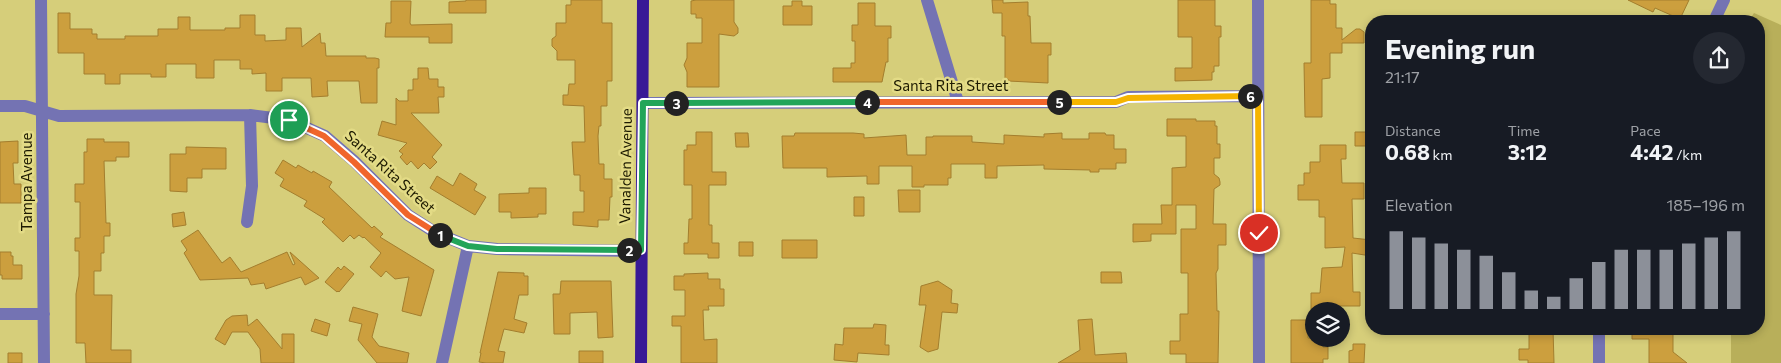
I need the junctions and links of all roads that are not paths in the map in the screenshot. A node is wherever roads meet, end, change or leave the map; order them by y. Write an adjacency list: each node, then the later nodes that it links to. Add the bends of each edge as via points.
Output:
1 (41, 0): 11 (street, Tampa Avenue)
2 (643, 0): 9 (main road, Vanalden Avenue)
3 (927, 0): 8 (street)
4 (1258, 0): 7 (street)
5 (1724, 0): 6 (street)
6 (1717, 15)
7 (1258, 96): 8 (street, Santa Rita Street, via 1128,98 1116,102); 22 (street)
8 (958, 102): 9 (street, Santa Rita Street)
9 (643, 103): 15 (main road, Vanalden Avenue)
10 (0, 106): 11 (street, Santa Rita Street)
11 (42, 110): 12 (street, Santa Rita Street, via 59,116); 17 (street, Tampa Avenue)
12 (250, 115): 13 (street, via 252,186); 14 (street, Santa Rita Street, via 289,120 324,136 408,215 436,233)
13 (247, 222)
14 (468, 246): 15 (street, Santa Rita Street); 20 (street)
15 (641, 250): 21 (main road, Vanalden Avenue)
16 (0, 314): 17 (street)
17 (44, 314): 19 (street, Tampa Avenue)
18 (1599, 335): 23 (street)
19 (44, 363)
20 (442, 363)
21 (642, 363)
22 (1259, 363)
23 (1599, 363)

